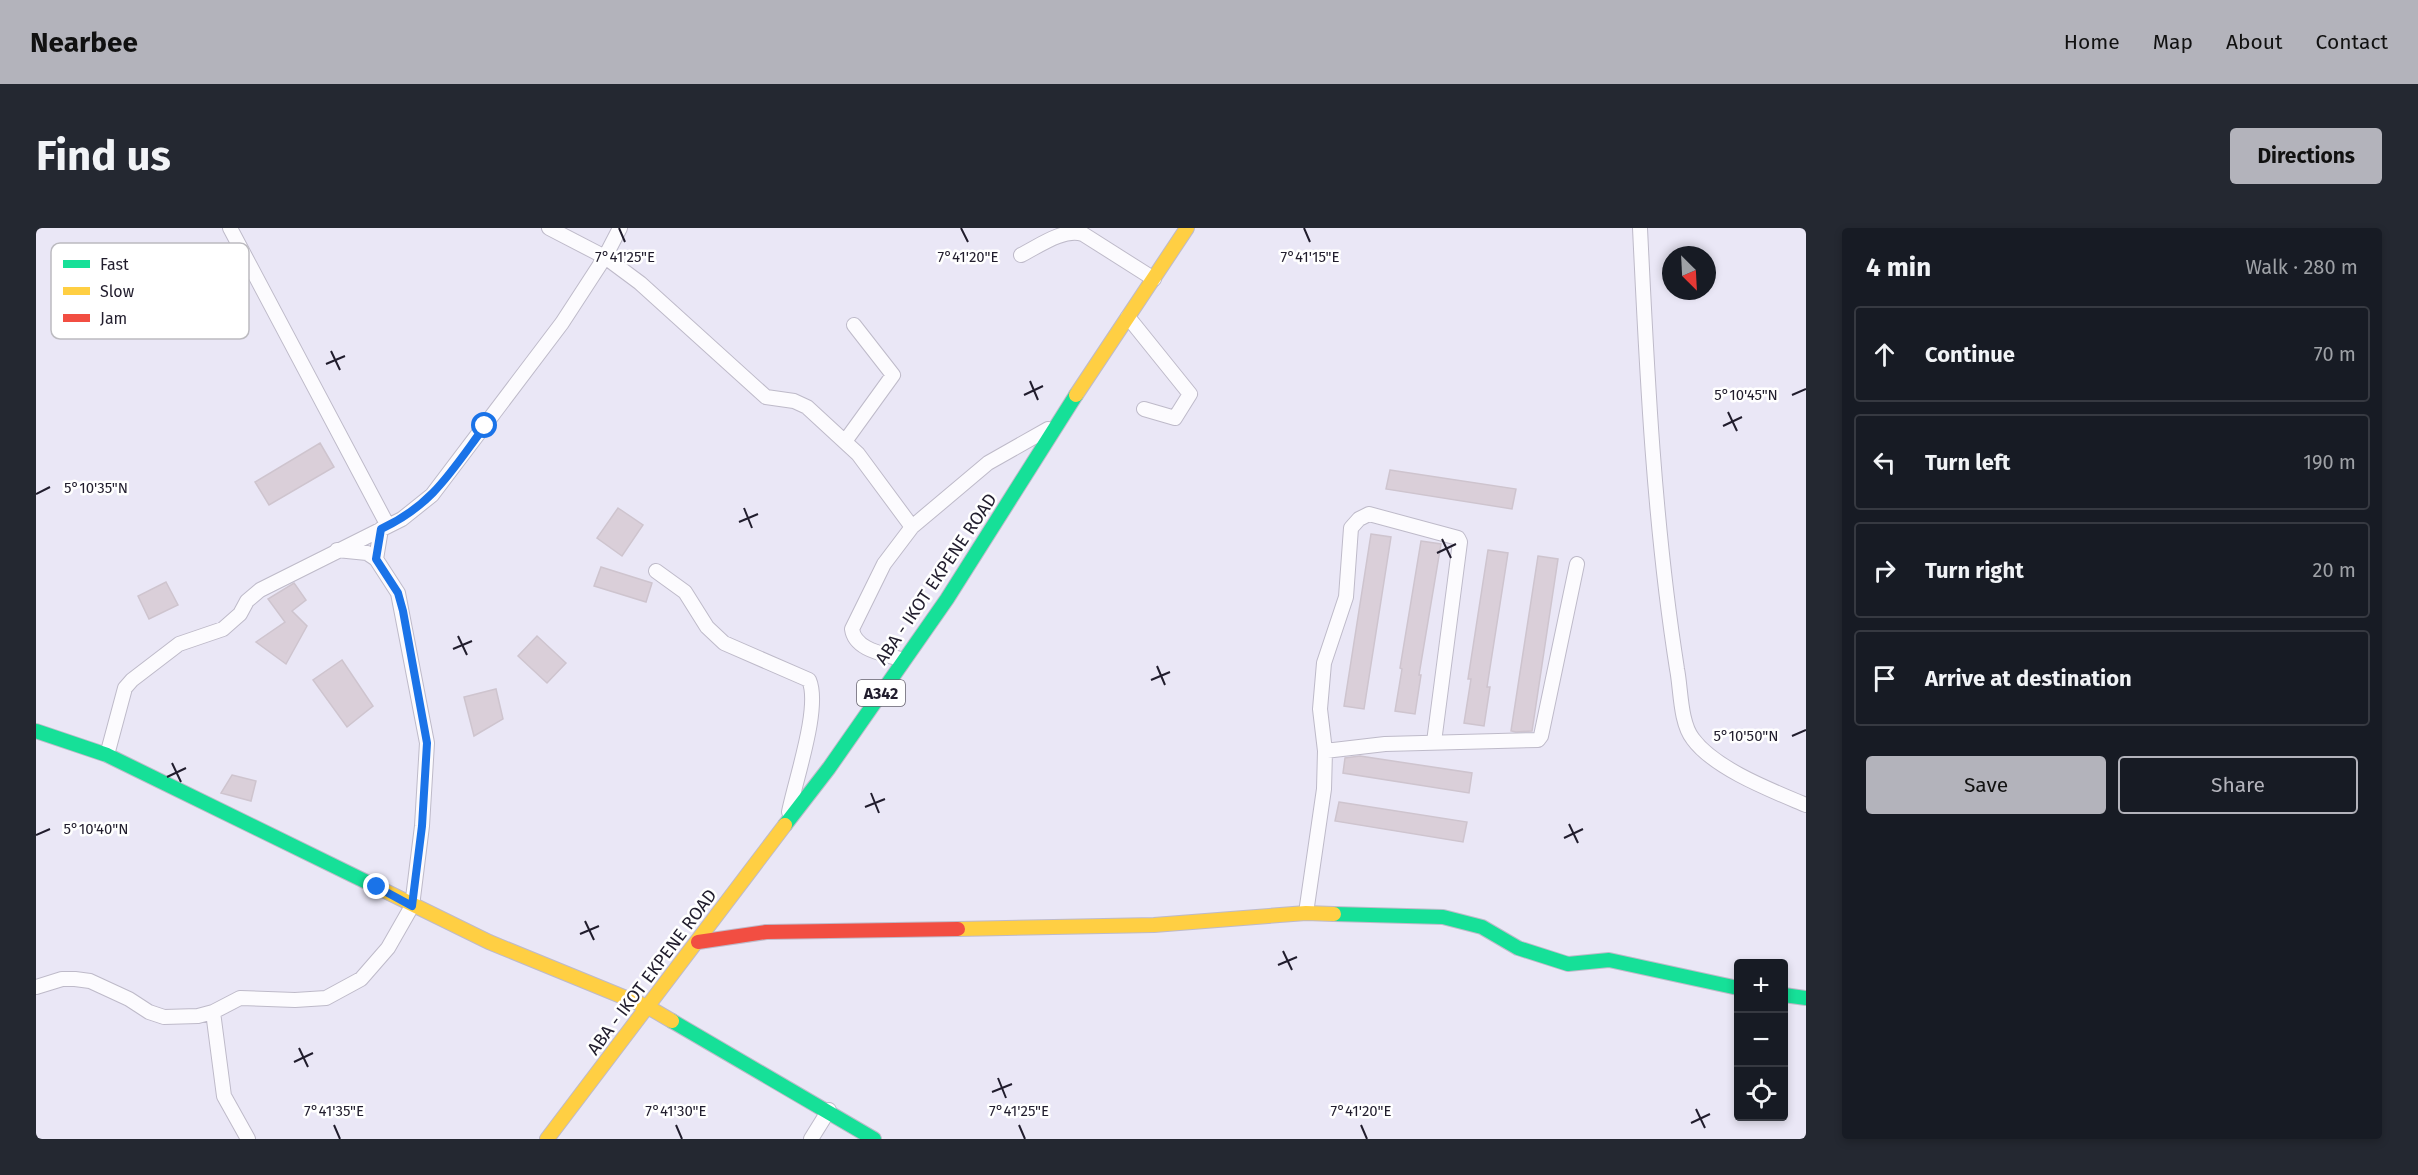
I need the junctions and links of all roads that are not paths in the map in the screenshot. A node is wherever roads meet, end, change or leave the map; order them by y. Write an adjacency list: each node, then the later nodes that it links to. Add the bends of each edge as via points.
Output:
1 (230, 228): 6 (street)
2 (549, 228): 8 (street)
3 (620, 228): 8 (street)
4 (1186, 228): 10 (main road, ABA - IKOT EKPENE ROAD / A342)
5 (1640, 228): 27 (street, via 1653,447 1672,639 1687,730 1699,746 1731,769)
6 (238, 243)
7 (1021, 255): 10 (street, via 1075,231)
8 (605, 257): 15 (street, via 640,283 766,397 807,406); 17 (street, via 555,332 432,495 417,509)
9 (249, 265): 17 (street)
10 (1154, 279): 11 (main road, ABA - IKOT EKPENE ROAD / A342)
11 (1128, 317): 13 (street, via 1190,394 1175,418); 14 (main road, ABA - IKOT EKPENE ROAD / A342)
12 (854, 326): 15 (street, via 893,375)
13 (1144, 409)
14 (1058, 424): 16 (street, via 988,463); 22 (main road, ABA - IKOT EKPENE ROAD / A342)
15 (846, 440): 16 (street)
16 (912, 526): 22 (street, via 884,564 852,629 861,646)
17 (385, 527): 18 (street); 19 (street)
18 (337, 550): 19 (street, via 367,553); 26 (street, via 260,590 223,629 179,644 139,673 125,688)
19 (376, 559): 29 (street, via 398,593 403,611 427,743)
20 (1577, 564): 24 (street, via 1541,736 1535,740)
21 (656, 571): 28 (street, via 685,592 707,627 724,643 809,680 813,690 810,728)
22 (904, 660): 28 (main road, ABA - IKOT EKPENE ROAD / A342)
23 (36, 731): 26 (main road)
24 (1434, 742): 25 (street); 25 (street, via 1460,542 1458,538 1369,513 1351,528 1346,597 1324,663 1320,709)
25 (1325, 751): 30 (street, via 1324,789)
26 (107, 755): 29 (main road)
27 (1806, 805)
28 (787, 823): 31 (main road, ABA - IKOT EKPENE ROAD / A342)
29 (412, 906): 36 (main road); 37 (street, via 388,948 361,979 326,998 240,998)
30 (1306, 913): 31 (main road, via 1154,925 766,932); 33 (main road, via 1443,917 1482,927 1518,948 1568,964 1609,960)
31 (698, 942): 36 (main road, ABA - IKOT EKPENE ROAD / A342)
32 (36, 987): 37 (street, via 75,978 90,981 164,1017)
33 (1734, 987)
34 (1788, 996): 35 (main road)
35 (1806, 998)
36 (648, 1007): 38 (main road); 40 (main road, ABA - IKOT EKPENE ROAD / A342)
37 (213, 1012): 39 (street, via 224,1096)
38 (829, 1110): 41 (street); 42 (main road)
39 (249, 1139)
40 (547, 1139)
41 (811, 1139)
42 (874, 1139)

